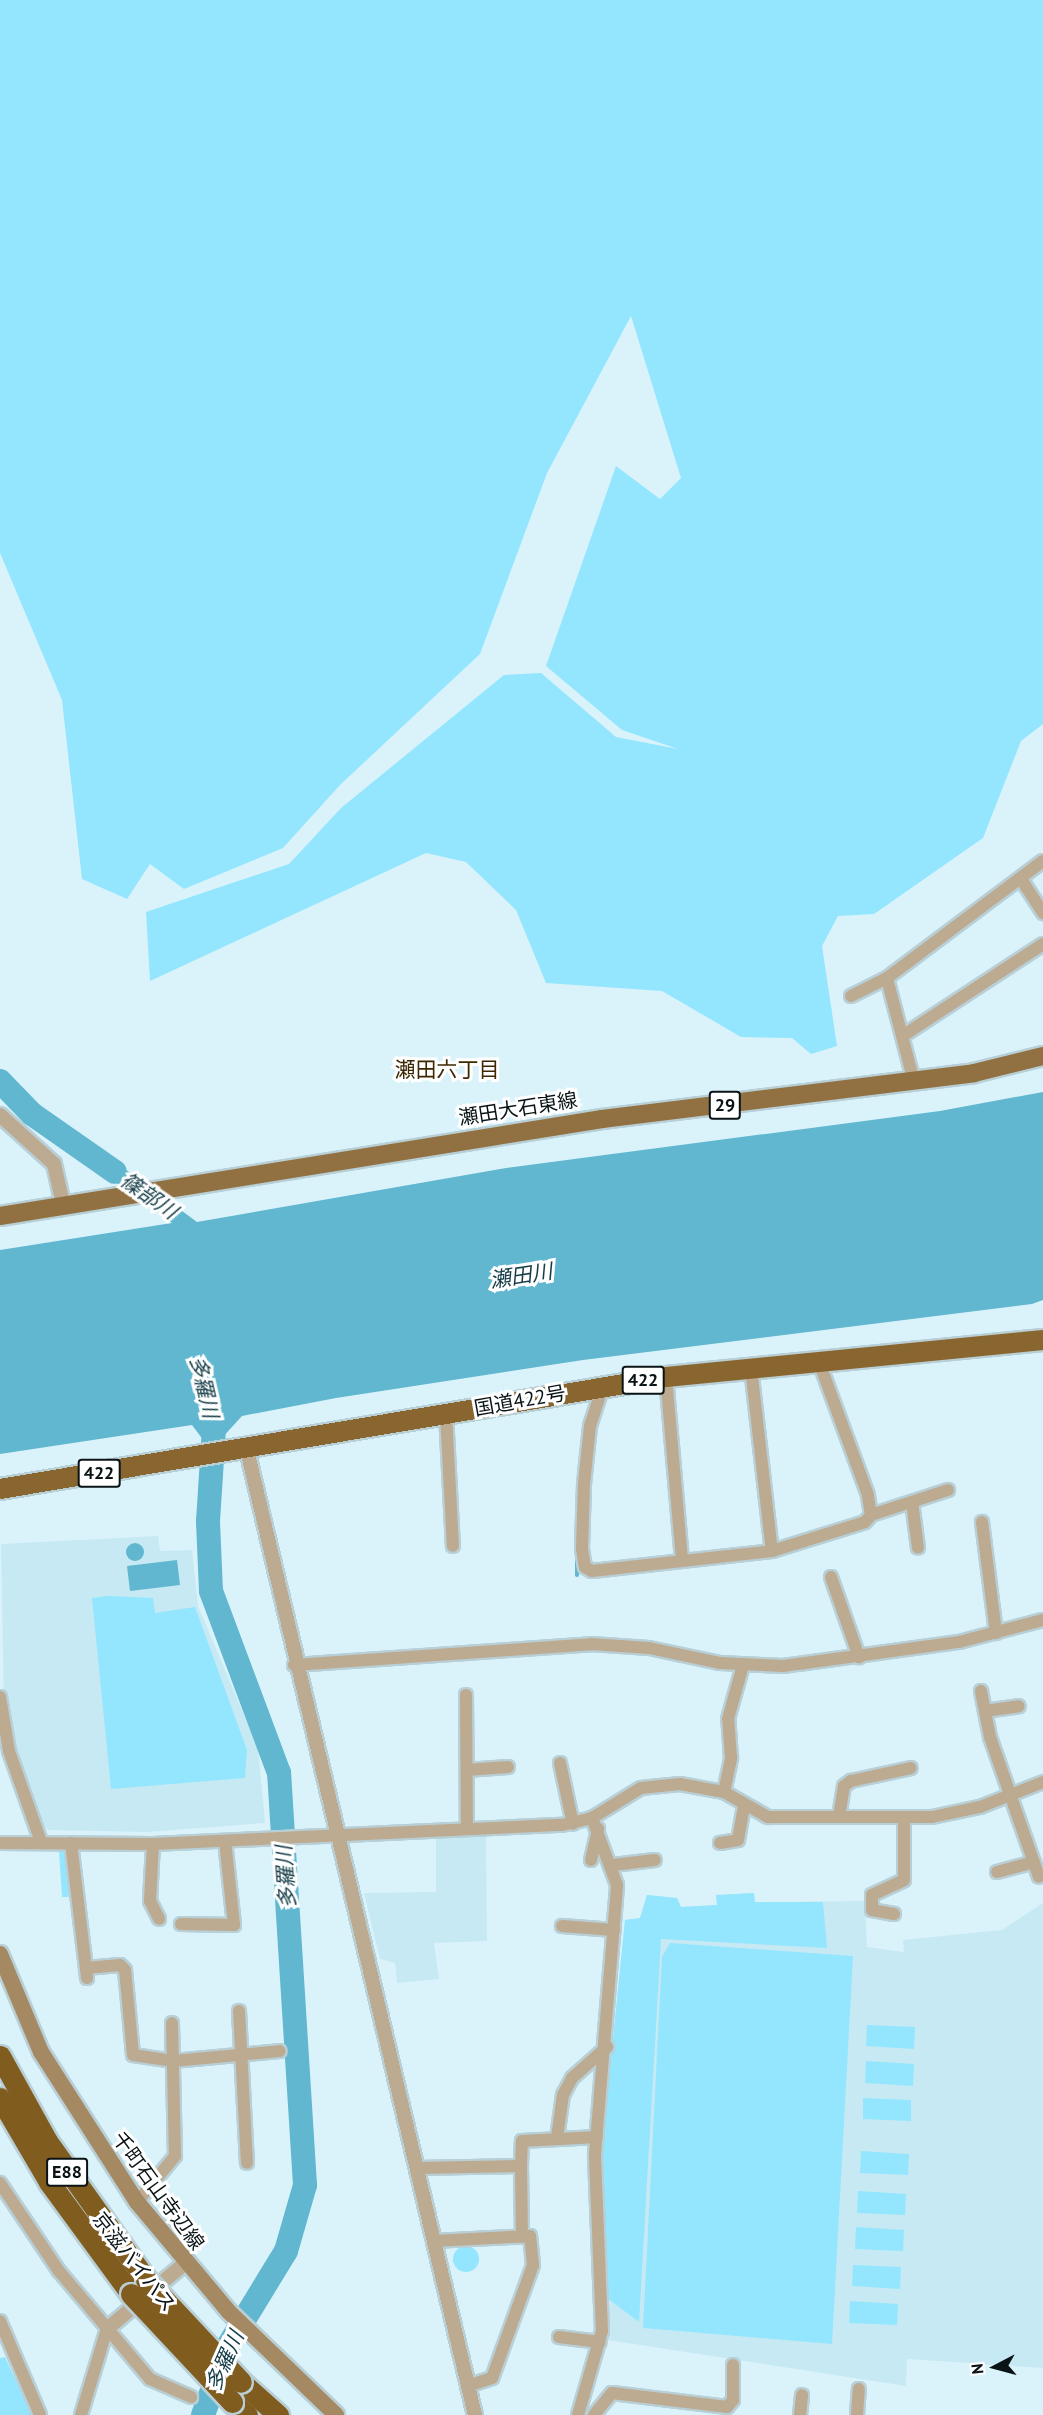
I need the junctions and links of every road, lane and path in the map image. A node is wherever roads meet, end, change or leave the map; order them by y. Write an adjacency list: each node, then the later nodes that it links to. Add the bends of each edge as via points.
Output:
1 (1043, 861): 2 (street)
2 (1023, 882): 3 (street); 5 (street)
3 (1043, 913)
4 (1043, 944): 7 (street)
5 (887, 978): 6 (street); 7 (street)
6 (851, 996)
7 (904, 1035): 9 (street)
8 (1043, 1056): 9 (main road, 瀬田大石東線 / 29)
9 (914, 1082): 11 (main road, 瀬田大石東線 / 29, via 602,1119)
10 (0, 1114): 11 (street, via 54,1164)
11 (63, 1204): 12 (main road, 瀬田大石東線 / 29)
12 (0, 1216)
13 (1043, 1340): 14 (highway, 国道422号 / 422)
14 (819, 1362): 15 (highway, 国道422号 / 422); 23 (street)
15 (751, 1368): 16 (highway, 国道422号 / 422); 27 (street)
16 (666, 1377): 17 (highway, 国道422号 / 422); 28 (street)
17 (603, 1386): 18 (highway, 国道422号 / 422); 28 (street, via 586,1453 585,1567)
18 (446, 1414): 19 (highway, 国道422号 / 422); 25 (street)
19 (247, 1450): 20 (highway, 国道422号 / 422); 33 (street)
20 (0, 1489)
21 (948, 1490): 22 (street)
22 (912, 1502): 23 (street); 26 (street)
23 (871, 1515): 27 (street, via 865,1522)
24 (982, 1522): 31 (street)
25 (453, 1546)
26 (918, 1548)
27 (772, 1551): 28 (street)
28 (682, 1560)
29 (831, 1577): 32 (street)
30 (1043, 1620): 31 (street)
31 (996, 1633): 32 (street)
32 (859, 1657): 34 (street)
33 (294, 1665): 34 (street, via 591,1644); 53 (street)
34 (743, 1665): 45 (street, via 728,1719 730,1758)
35 (981, 1691): 39 (street)
36 (466, 1695): 43 (street)
37 (0, 1696): 55 (street, via 9,1751)
38 (1019, 1706): 39 (street)
39 (985, 1711): 46 (street)
40 (560, 1763): 51 (street)
41 (508, 1767): 43 (street)
42 (911, 1768): 48 (street, via 851,1781 844,1786)
43 (467, 1770): 52 (street)
44 (1043, 1782): 46 (street)
45 (724, 1792): 47 (street); 50 (street, via 651,1785)
46 (1012, 1794): 49 (street, via 954,1814); 62 (street)
47 (744, 1806): 48 (street, via 768,1817); 58 (street, via 738,1840)
48 (839, 1816): 49 (street)
49 (904, 1818): 66 (street, via 904,1880 872,1895 872,1910)
50 (595, 1823): 51 (street); 60 (street); 63 (street)
51 (573, 1824): 52 (street)
52 (467, 1829): 53 (street)
53 (336, 1837): 54 (street); 84 (street)
54 (225, 1840): 59 (street); 68 (street, via 234,1924)
55 (41, 1842): 56 (street); 57 (street)
56 (0, 1843)
57 (71, 1843): 59 (street); 78 (street, via 86,1973 120,1965 133,2055)
58 (720, 1843)
59 (153, 1844): 67 (street, via 150,1901)
60 (591, 1860)
61 (655, 1860): 63 (street)
62 (1034, 1862): 64 (street); 65 (street)
63 (613, 1865): 70 (street)
64 (997, 1872)
65 (1039, 1876)
66 (894, 1914)
67 (159, 1919)
68 (181, 1924)
69 (562, 1926): 70 (street)
70 (614, 1930): 74 (street)
71 (0, 1954): 86 (main road, 千町石山寺辺線, via 41,2052)
72 (239, 2011): 76 (street)
73 (172, 2023): 78 (street)
74 (607, 2047): 80 (street); 81 (street, via 572,2078 563,2095)
75 (280, 2051): 76 (street)
76 (241, 2055): 78 (street); 82 (street)
77 (0, 2056): 90 (highway, 京滋バイパス / E88, via 58,2159)
78 (173, 2061): 86 (street, via 175,2156)
79 (0, 2098): 90 (highway, 京滋バイパス / E88, via 49,2182)
80 (597, 2137): 81 (street); 94 (street)
81 (556, 2138): 83 (street, via 522,2141)
82 (247, 2163)
83 (522, 2166): 84 (street); 87 (street)
84 (417, 2168): 88 (street)
85 (0, 2183): 92 (street, via 59,2271)
86 (137, 2202): 89 (main road, 千町石山寺辺線)
87 (522, 2237): 88 (street); 96 (street, via 530,2236 533,2265 492,2378)
88 (434, 2241): 96 (street)
89 (184, 2264): 92 (street); 105 (main road, 千町石山寺辺線, via 250,2336)
90 (139, 2287): 100 (highway, 京滋バイパス / E88, bridge); 104 (highway, 京滋バイパス / E88, bridge)
91 (0, 2321): 102 (street)
92 (107, 2329): 99 (street, via 150,2379); 103 (street)
93 (560, 2337): 94 (street)
94 (600, 2342): 107 (street)
95 (733, 2365): 101 (street, via 733,2400 728,2407)
96 (468, 2386): 106 (street)
97 (859, 2389): 110 (street)
98 (802, 2396): 109 (street)
99 (190, 2397)
100 (240, 2408)
101 (683, 2409): 108 (street, via 612,2393)
102 (40, 2415)
103 (81, 2415)
104 (278, 2415)
105 (336, 2415)
106 (475, 2415)
107 (578, 2415)
108 (594, 2415)
109 (800, 2415)
110 (856, 2415)

